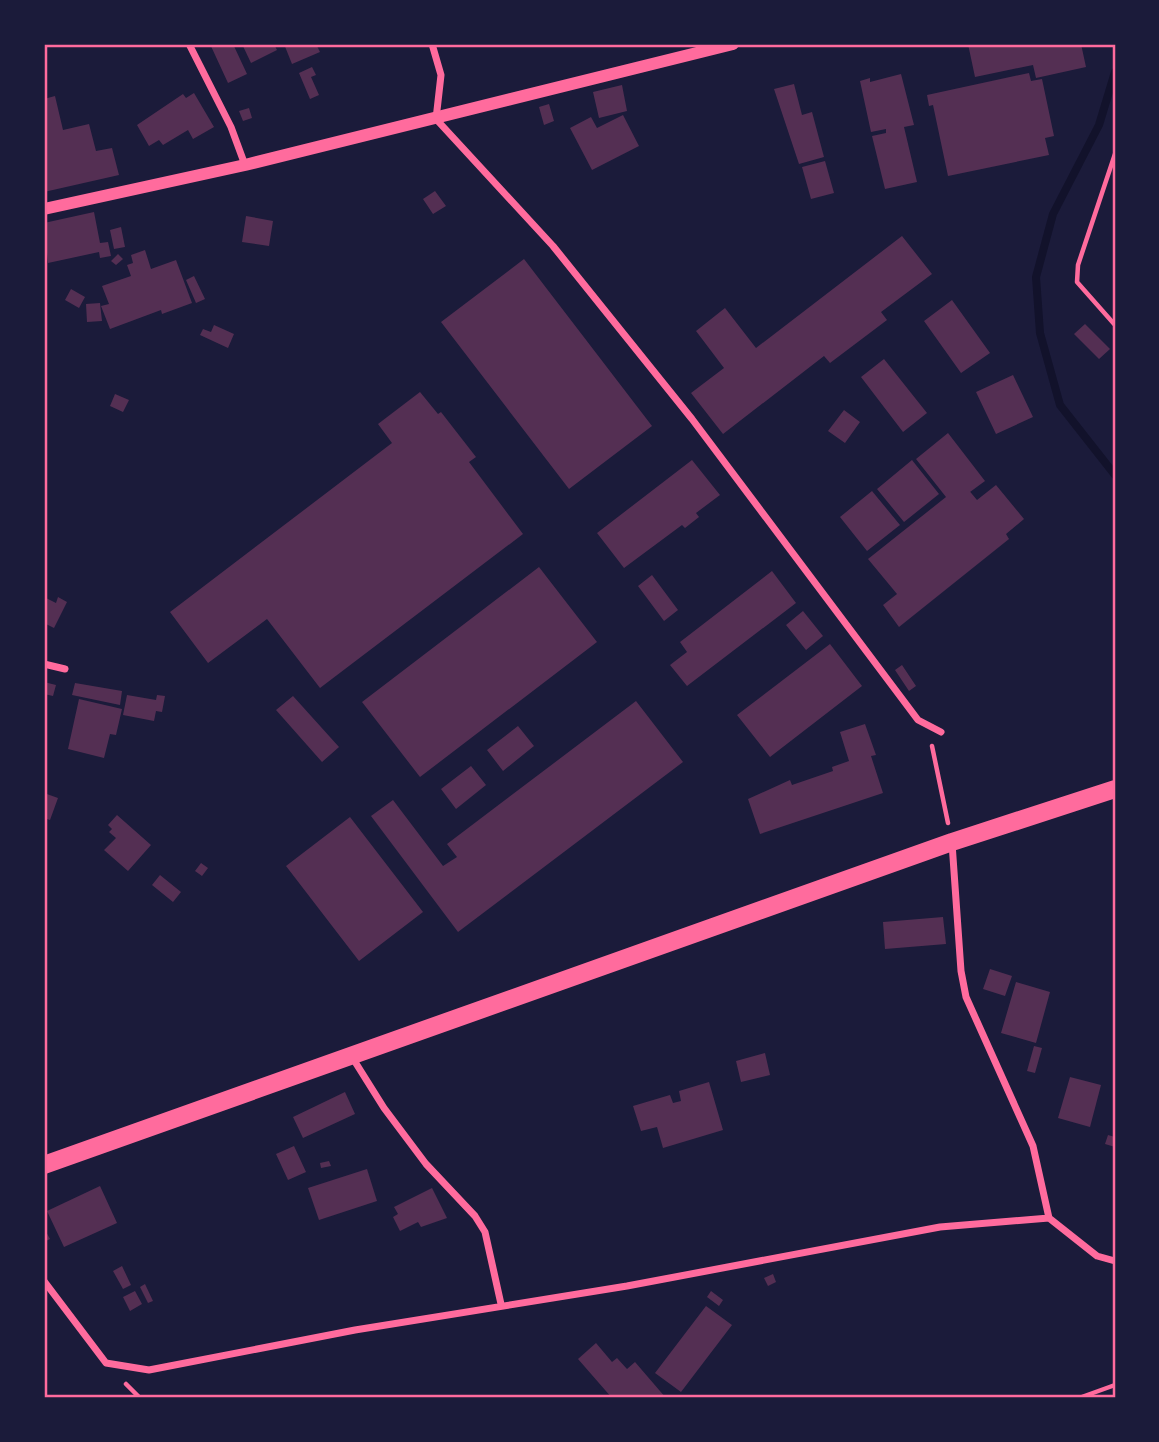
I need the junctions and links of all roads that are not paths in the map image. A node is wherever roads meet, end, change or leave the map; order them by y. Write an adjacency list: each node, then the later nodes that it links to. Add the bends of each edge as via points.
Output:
1 (189, 44): 5 (street)
2 (432, 44): 4 (street, via 441,75)
3 (733, 44): 4 (street)
4 (436, 119): 5 (street); 9 (street, via 553,246 692,419 918,720)
5 (245, 165): 6 (street)
6 (44, 209)
7 (44, 664): 8 (street)
8 (65, 669)
9 (941, 732)
10 (1115, 789): 11 (main road)
11 (952, 842): 12 (main road); 14 (street, via 966,997 1033,1146)
12 (352, 1056): 13 (main road); 17 (street, via 426,1164 485,1232)
13 (44, 1166)
14 (1049, 1218): 15 (street, via 1097,1256); 17 (street, via 940,1227 627,1286)
15 (1115, 1261)
16 (44, 1280): 17 (street, via 106,1363 149,1370)
17 (501, 1304)

